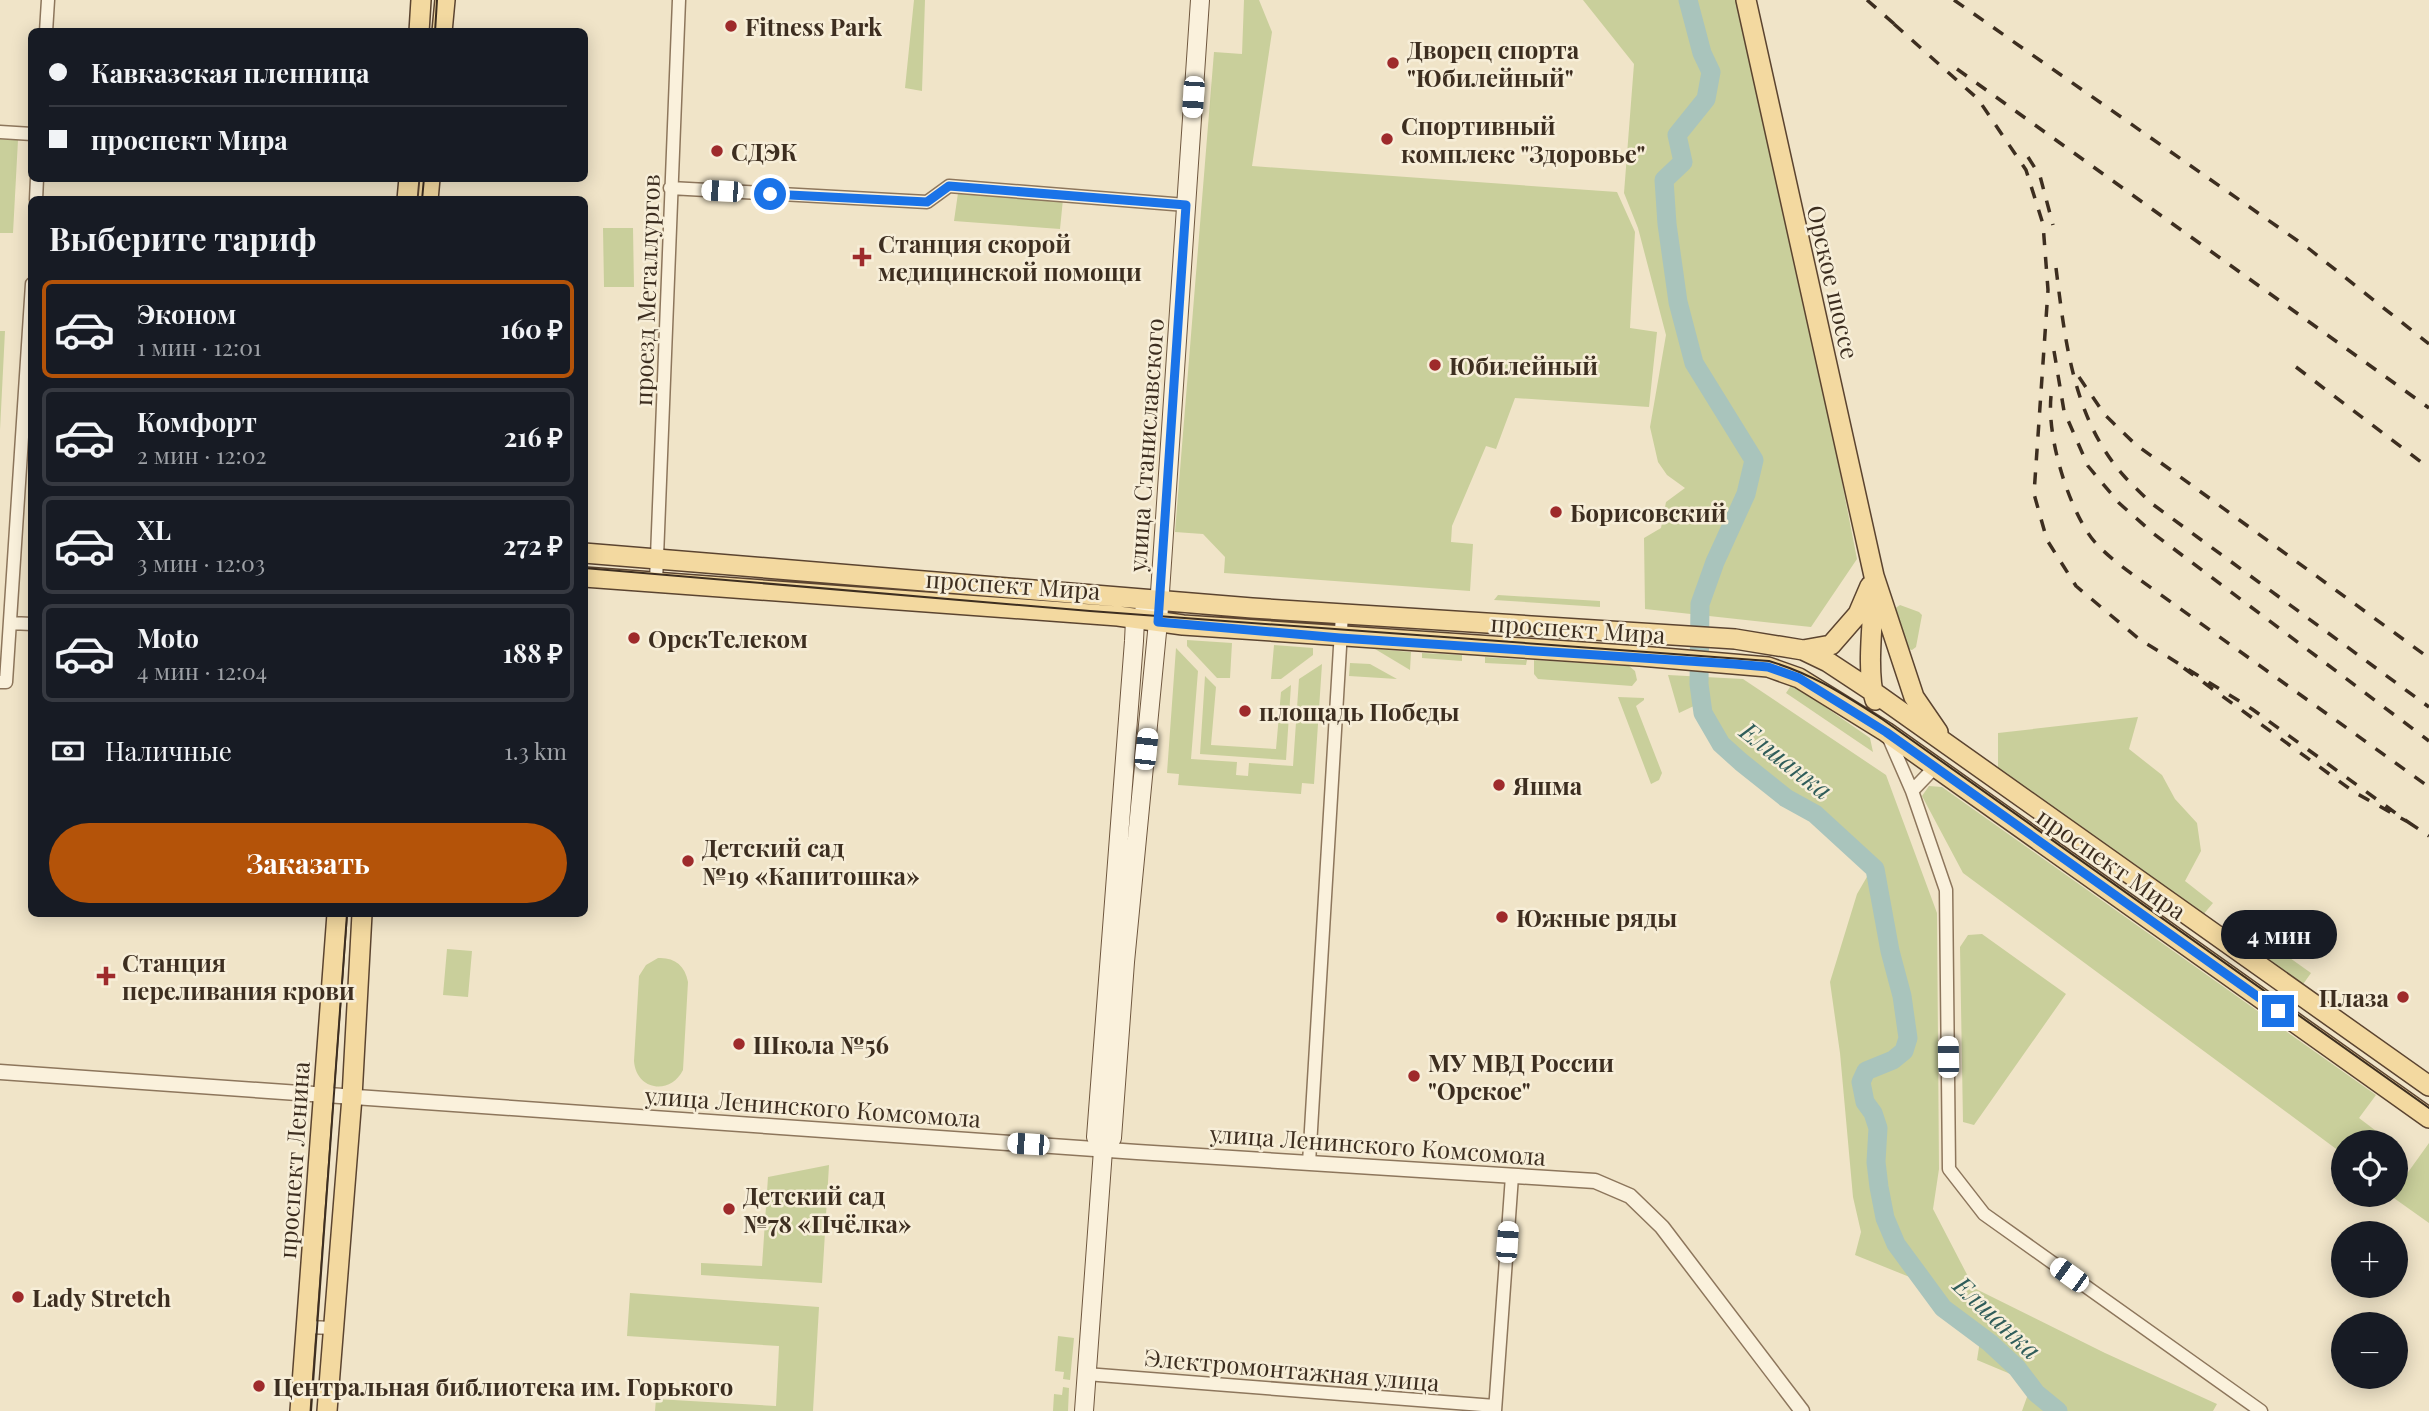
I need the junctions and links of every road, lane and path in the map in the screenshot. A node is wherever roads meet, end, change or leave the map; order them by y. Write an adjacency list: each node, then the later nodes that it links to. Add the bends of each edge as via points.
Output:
1 (48, 0): 7 (street)
2 (421, 0): 8 (main road)
3 (445, 0): 9 (main road)
4 (679, 0): 12 (street, проезд Металлургов)
5 (1200, 0): 13 (main road, улица Станиславского)
6 (1746, 0): 19 (main road, Орское шоссе)
7 (46, 28)
8 (419, 28)
9 (442, 28)
10 (0, 132): 11 (street)
11 (28, 134)
12 (670, 188): 13 (street, via 927,202 949,186); 16 (street, проезд Металлургов)
13 (1186, 205): 26 (main road, улица Станиславского)
14 (28, 346): 32 (street)
15 (588, 553): 16 (main road, проспект Мира)
16 (657, 558): 17 (main road, проспект Мира); 21 (street, проезд Металлургов)
17 (692, 561): 18 (main road, проспект Мира); 23 (street)
18 (857, 574): 22 (main road, проспект Мира); 25 (street)
19 (1874, 576): 35 (main road, via 1858,614 1831,645); 37 (main road); 39 (main road, via 1914,697)
20 (588, 577): 21 (main road, проспект Мира)
21 (656, 582): 23 (main road, проспект Мира)
22 (965, 583): 24 (main road, проспект Мира); 27 (street)
23 (690, 584): 25 (main road, проспект Мира)
24 (1003, 586): 26 (main road, проспект Мира); 28 (street)
25 (855, 597): 27 (main road, проспект Мира)
26 (1160, 601): 29 (main road, проспект Мира); 30 (main road, улица Станиславского); 31 (main road, улица Станиславского)
27 (963, 605): 28 (main road, проспект Мира)
28 (1001, 608): 30 (main road, проспект Мира)
29 (1342, 614): 34 (street); 35 (main road, проспект Мира, via 1735,639)
30 (1135, 620): 31 (main road, проспект Мира); 55 (main road, улица Станиславского, via 1096,1137)
31 (1158, 622): 34 (main road, проспект Мира); 55 (main road, улица Станиславского, via 1112,1138)
32 (10, 623): 33 (street); 36 (street)
33 (28, 624)
34 (1340, 638): 38 (main road, проспект Мира, via 1768,667 1799,678); 56 (street)
35 (1803, 650): 37 (main road, проспект Мира)
36 (3, 682)
37 (1872, 691): 38 (main road); 39 (main road, проспект Мира)
38 (1886, 732): 40 (main road, проспект Мира); 41 (street)
39 (1946, 743): 40 (main road); 44 (main road, проспект Мира)
40 (1935, 767): 41 (street); 45 (main road, проспект Мира)
41 (1912, 791): 66 (street, via 1946,890 1949,1169 1984,1214)
42 (337, 917): 46 (main road, проспект Ленина)
43 (362, 917): 47 (main road)
44 (2206, 927): 45 (street); 51 (main road, проспект Мира)
45 (2190, 948): 54 (main road, проспект Мира)
46 (334, 955): 47 (street); 48 (main road, проспект Ленина)
47 (359, 957): 49 (main road)
48 (332, 979): 49 (street); 52 (main road, проспект Ленина)
49 (358, 981): 53 (main road)
50 (0, 1072): 52 (street, улица Ленинского Комсомола)
51 (2429, 1086)
52 (323, 1095): 53 (street, улица Ленинского Комсомола); 58 (main road, проспект Ленина)
53 (352, 1097): 55 (street, улица Ленинского Комсомола); 59 (main road)
54 (2429, 1118)
55 (1103, 1150): 56 (street, улица Ленинского Комсомола); 60 (main road, улица Станиславского)
56 (1309, 1163): 57 (street, улица Ленинского Комсомола)
57 (1512, 1175): 61 (street); 65 (street, улица Ленинского Комсомола, via 1595,1181 1630,1196 1662,1227)
58 (306, 1327): 59 (street); 62 (main road, проспект Ленина)
59 (334, 1328): 63 (main road)
60 (1086, 1374): 61 (street, Электромонтажная улица); 64 (main road, улица Станиславского)
61 (1495, 1409)
62 (300, 1411)
63 (327, 1411)
64 (1084, 1411)
65 (1802, 1411)
66 (2261, 1411)

